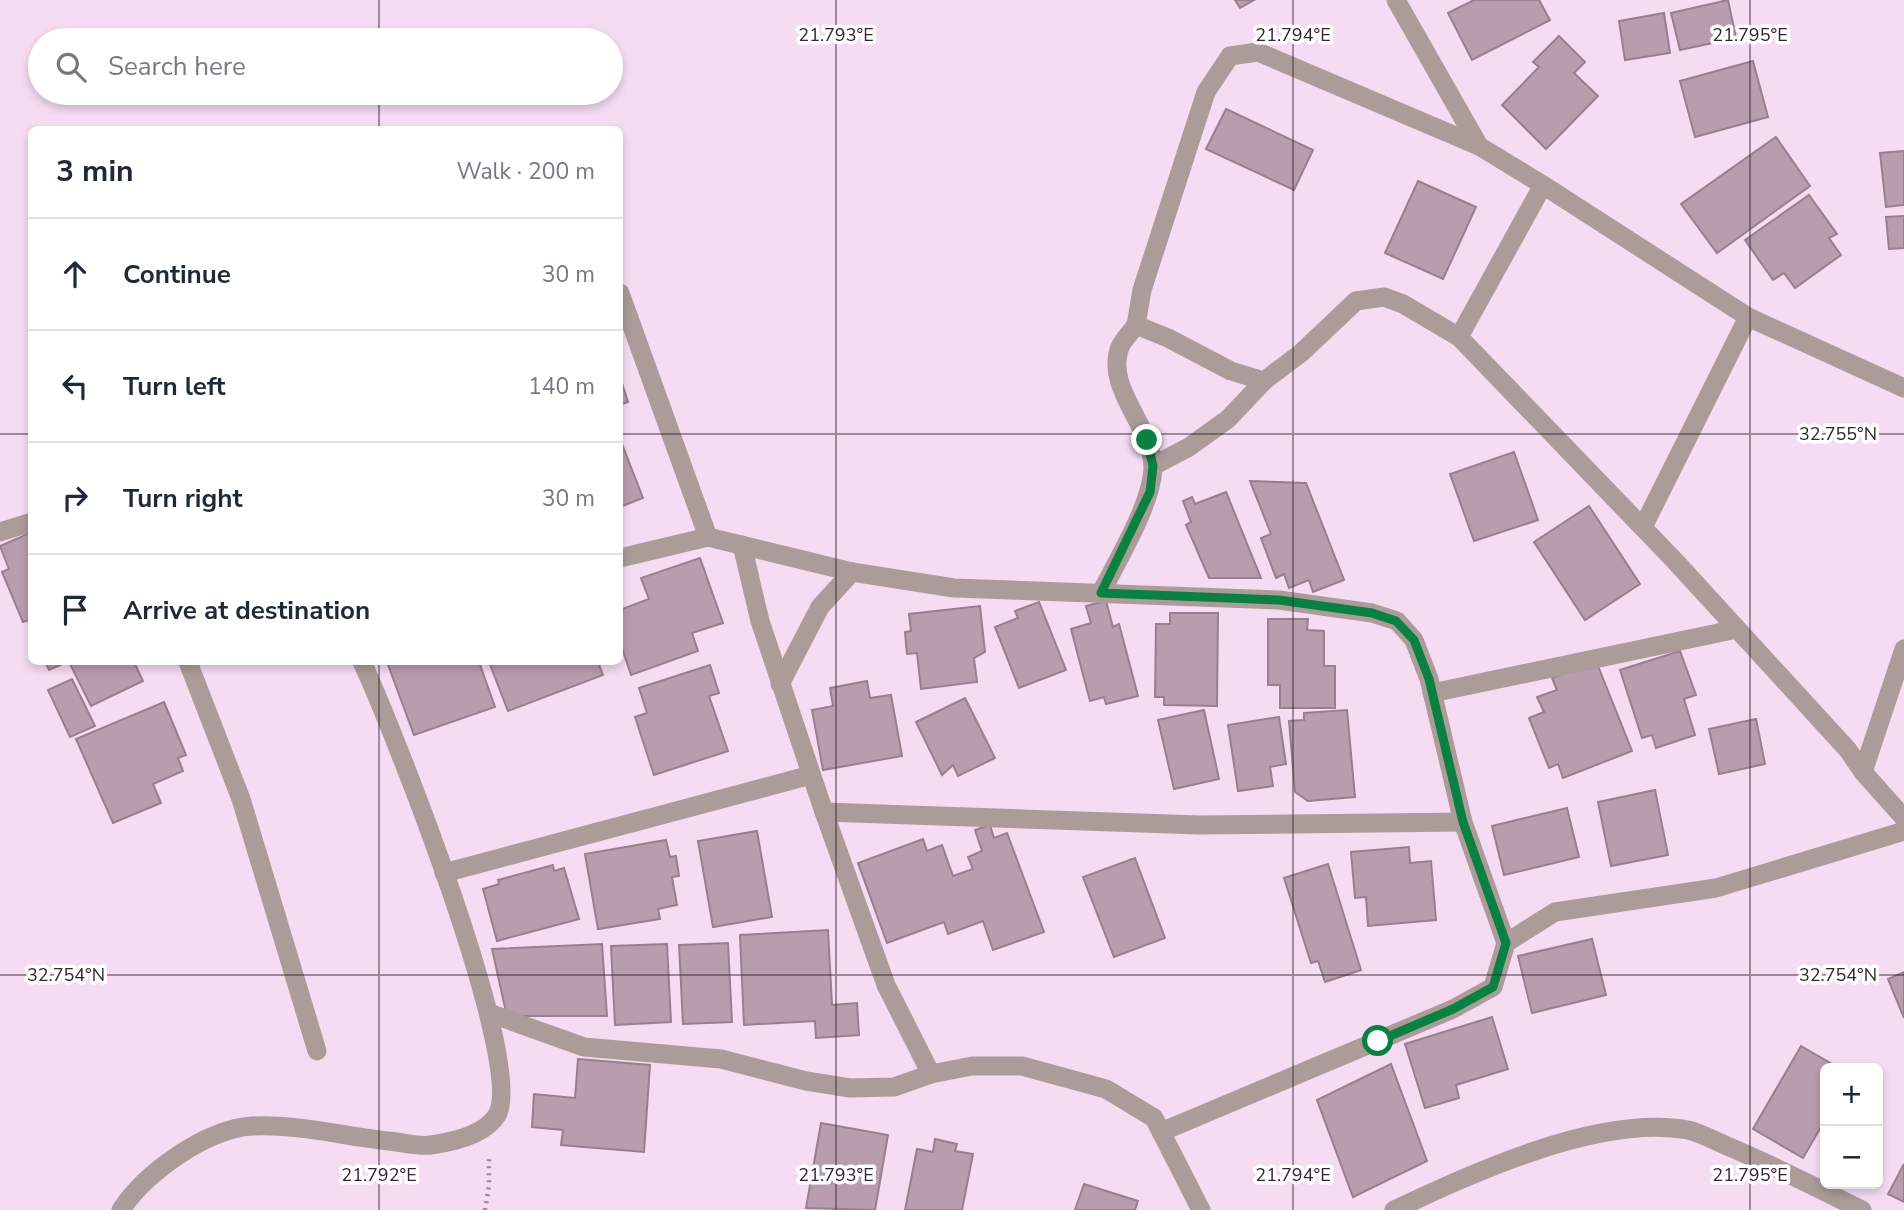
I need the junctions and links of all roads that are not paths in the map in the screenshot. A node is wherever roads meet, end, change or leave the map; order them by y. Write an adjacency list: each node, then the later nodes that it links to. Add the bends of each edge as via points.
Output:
1 (1396, 0): 2 (street)
2 (1479, 146): 3 (street); 6 (street, via 1258,52 1230,56 1206,92 1142,290)
3 (1543, 185): 5 (street); 7 (street)
4 (623, 301): 14 (street)
5 (1748, 317): 9 (street); 12 (street)
6 (1136, 325): 8 (street, via 1231,371); 10 (street, via 1120,347 1116,372 1147,440)
7 (1459, 337): 8 (street, via 1384,297 1356,301); 12 (street)
8 (1264, 381): 10 (street, via 1228,419)
9 (1904, 388)
10 (1153, 466): 18 (street, via 1150,492)
11 (28, 524): 13 (street)
12 (1643, 527): 19 (street)
13 (0, 532)
14 (708, 537): 15 (street); 16 (street)
15 (742, 545): 17 (street); 23 (street)
16 (623, 557)
17 (852, 572): 18 (street, via 954,588); 23 (street, via 820,607)
18 (1101, 593): 24 (street, via 1279,600 1372,613 1396,621 1414,640)
19 (1737, 629): 24 (street); 25 (street)
20 (1904, 649): 25 (street)
21 (189, 665): 34 (street, via 241,799)
22 (363, 665): 31 (street)
23 (780, 684): 26 (street)
24 (1432, 694): 29 (street)
25 (1863, 772): 28 (street)
26 (811, 775): 27 (street); 31 (street)
27 (824, 812): 29 (street, via 1199,825); 35 (street, via 886,985)
28 (1904, 818)
29 (1463, 822): 32 (street)
30 (1904, 831): 32 (street, via 1716,888 1555,912)
31 (444, 873): 33 (street)
32 (1506, 943): 36 (street, via 1493,987 1453,1009)
33 (489, 1013): 35 (street, via 584,1047 721,1059 850,1088 894,1087); 37 (street, via 501,1086 499,1113 488,1126 429,1145 250,1126 193,1146 165,1164)
34 (317, 1051)
35 (931, 1074): 36 (street, via 972,1066 1022,1066 1106,1090 1154,1118)
36 (1161, 1132): 38 (street)
37 (121, 1210)
38 (1201, 1210)
39 (1394, 1210): 40 (street, via 1459,1179 1569,1141 1637,1127 1689,1131)
40 (1862, 1210)

